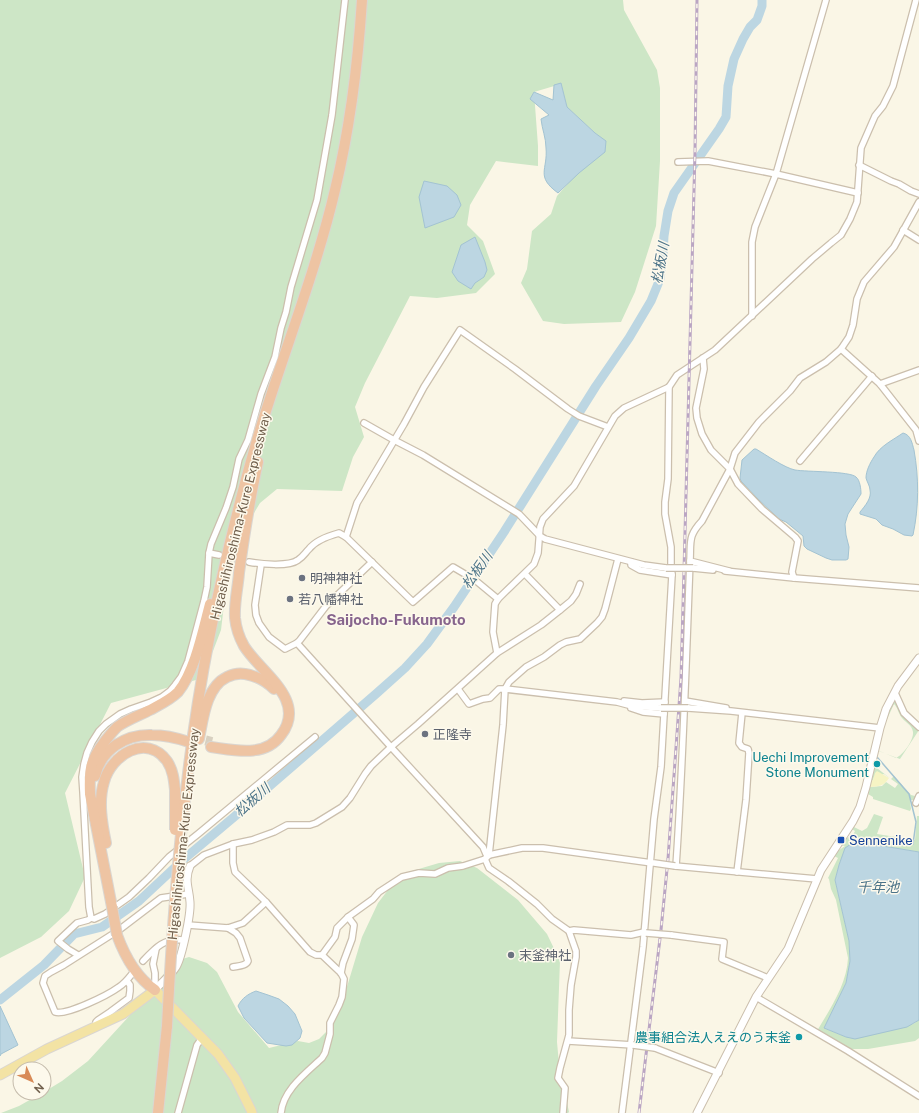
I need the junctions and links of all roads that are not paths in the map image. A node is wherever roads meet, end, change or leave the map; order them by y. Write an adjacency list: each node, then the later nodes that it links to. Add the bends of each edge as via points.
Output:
1 (345, 0): 32 (street, via 332,115 317,200 280,328 275,357)
2 (362, 0): 17 (highway, Higashihiroshima-Kure Expressway, via 352,97 335,190 322,239)
3 (826, 0): 7 (street)
4 (916, 0): 6 (street, via 893,86 861,148)
5 (678, 162): 7 (street, via 708,161)
6 (859, 165): 8 (street); 9 (street)
7 (776, 174): 8 (street); 13 (street, via 755,227 752,242)
8 (858, 193): 13 (street, via 857,202 841,235)
9 (919, 194)
10 (919, 202): 11 (street)
11 (903, 230): 12 (street); 14 (street, via 894,247 864,282 857,300 854,325)
12 (919, 240)
13 (752, 316): 15 (street)
14 (841, 349): 18 (street); 26 (street, via 800,378 759,422 736,453)
15 (703, 358): 20 (street, via 677,375); 26 (street, via 704,369 696,408 697,418 711,450)
16 (919, 370): 19 (street)
17 (277, 376): 29 (highway, Higashihiroshima-Kure Expressway); 65 (highway, via 254,478 235,618 237,633 245,647 284,695 288,718 281,736 265,748 240,751 211,745 251,746 264,743 279,730 282,723 280,700 266,681 254,675 241,673 222,679 214,687 204,712)
18 (872, 376): 19 (street); 25 (street)
19 (880, 384): 24 (street, via 916,430)
20 (669, 387): 22 (street, via 624,408); 42 (street, via 665,514 671,547)
21 (364, 423): 23 (street)
22 (608, 427): 23 (street, via 568,409 460,330); 27 (street, via 574,486 543,520)
23 (394, 440): 28 (street, via 519,514); 31 (street, via 357,503)
24 (919, 441)
25 (800, 461)
26 (730, 468): 35 (street, via 702,521 691,536); 43 (street, via 738,484 798,541 792,572)
27 (540, 527): 28 (street); 30 (street)
28 (533, 528): 30 (street)
29 (232, 533): 64 (highway, via 191,670 184,683 167,701 118,727 98,749); 65 (highway, Higashihiroshima-Kure Expressway, via 205,658)
30 (540, 536): 34 (street); 41 (street, via 534,564)
31 (346, 537): 37 (street); 39 (street, via 339,533 318,541 298,561 291,564)
32 (209, 553): 33 (street); 80 (street, via 204,601 188,661 181,677 162,697 120,714 106,724 99,731 87,753 83,771 83,792 89,907)
33 (219, 555)
34 (618, 559): 38 (street); 52 (street, via 605,609 597,623 580,639 560,645 526,667)
35 (690, 561): 40 (street); 54 (street)
36 (249, 562): 39 (street)
37 (372, 562): 46 (street, via 413,602 453,567 475,580); 48 (street, via 326,606)
38 (631, 562): 40 (street, bridge, via 666,568); 42 (street, via 631,565 640,570)
39 (260, 564): 48 (street, via 255,605 259,623 268,637 281,647 285,649)
40 (728, 571): 43 (street)
41 (525, 574): 46 (street); 47 (street)
42 (672, 575): 56 (street)
43 (794, 578): 45 (street)
44 (580, 584): 47 (street, via 571,601)
45 (919, 588)
46 (498, 599): 49 (street, via 495,604 492,632)
47 (560, 610): 49 (street)
48 (297, 643): 63 (street)
49 (497, 653): 51 (street)
50 (919, 658): 53 (street)
51 (458, 689): 52 (street, via 470,704 490,698 499,689); 63 (street)
52 (505, 689): 55 (street); 70 (street)
53 (895, 693): 60 (street); 61 (street, via 904,713)
54 (685, 701): 58 (street, via 732,709); 73 (street)
55 (617, 702): 56 (street); 57 (street)
56 (665, 702): 57 (street)
57 (663, 711): 58 (street, bridge, via 688,708); 71 (street, via 661,767 654,819)
58 (731, 711): 59 (street)
59 (742, 713): 60 (street); 74 (street, via 739,743 749,753)
60 (880, 728): 75 (street, via 860,807)
61 (919, 728)
62 (315, 737): 80 (street, via 169,857 129,897 106,914)
63 (391, 747): 69 (street, via 371,766 342,807 326,817 310,825 287,825 252,840); 70 (street, via 483,847)
64 (91, 766): 68 (highway, via 105,747 121,736 155,730 172,732 189,739 137,736 126,739 107,752 98,765 94,782 96,808); 78 (highway, via 90,794)
65 (183, 791): 68 (highway, via 167,761 160,755 152,750 133,749 116,760 104,781); 81 (highway, bridge); 81 (highway, Higashihiroshima-Kure Expressway, bridge)
66 (919, 796): 67 (street)
67 (916, 803)
68 (104, 832): 78 (highway)
69 (234, 844): 72 (street, via 204,856); 77 (street, via 235,872)
70 (487, 857): 71 (street, via 522,848 543,848); 79 (street, via 435,874 419,873 402,877); 84 (street, via 490,868)
71 (652, 863): 73 (street, bridge); 85 (street)
72 (190, 866): 76 (street)
73 (675, 866): 74 (street)
74 (737, 872): 75 (street)
75 (817, 879): 94 (street, via 788,949)
76 (188, 894): 82 (street); 88 (street, via 161,898 119,930)
77 (266, 902): 83 (street, via 243,923); 89 (street, via 310,952)
78 (114, 906): 96 (highway, bridge, via 122,948 143,981)
79 (348, 917): 89 (street, via 337,928 336,937); 92 (street, via 354,925)
80 (92, 918): 88 (street, via 77,923 58,941)
81 (173, 922): 105 (highway, Higashihiroshima-Kure Expressway, bridge, via 167,1026)
82 (188, 925): 83 (street); 86 (street)
83 (228, 928): 91 (street, via 240,938 248,961 245,965)
84 (569, 931): 85 (street, via 631,935); 100 (street, via 576,957)
85 (645, 932): 94 (street, bridge, via 724,942 722,959); 101 (street)
86 (184, 940): 87 (street, via 170,940); 96 (street, via 176,968)
87 (156, 948): 90 (street); 96 (street, via 153,964 156,973)
88 (78, 955): 95 (street, via 45,976 43,983 55,1012 64,1012 99,999)
89 (322, 955): 92 (street)
90 (143, 960)
91 (233, 967)
92 (341, 973): 108 (street, via 344,979 342,997 330,1023 325,1053 293,1086 281,1106)
93 (132, 974): 95 (street)
94 (768, 978): 97 (street)
95 (127, 981): 98 (street, via 130,985 129,998 98,1020)
96 (155, 990): 98 (main road, via 123,1014); 99 (main road)
97 (756, 997): 102 (street); 104 (street)
98 (96, 1027): 103 (main road, via 47,1049)
99 (202, 1038): 106 (street, via 197,1045); 107 (main road, via 218,1054 235,1078)
100 (568, 1041): 101 (street); 109 (street, via 558,1078 566,1088)
101 (632, 1045): 102 (street, bridge, via 655,1048); 110 (street)
102 (718, 1073): 111 (street)
103 (0, 1075)
104 (919, 1096)
105 (158, 1113)
106 (178, 1113)
107 (252, 1113)
108 (281, 1113)
109 (562, 1113)
110 (622, 1113)
111 (697, 1113)

